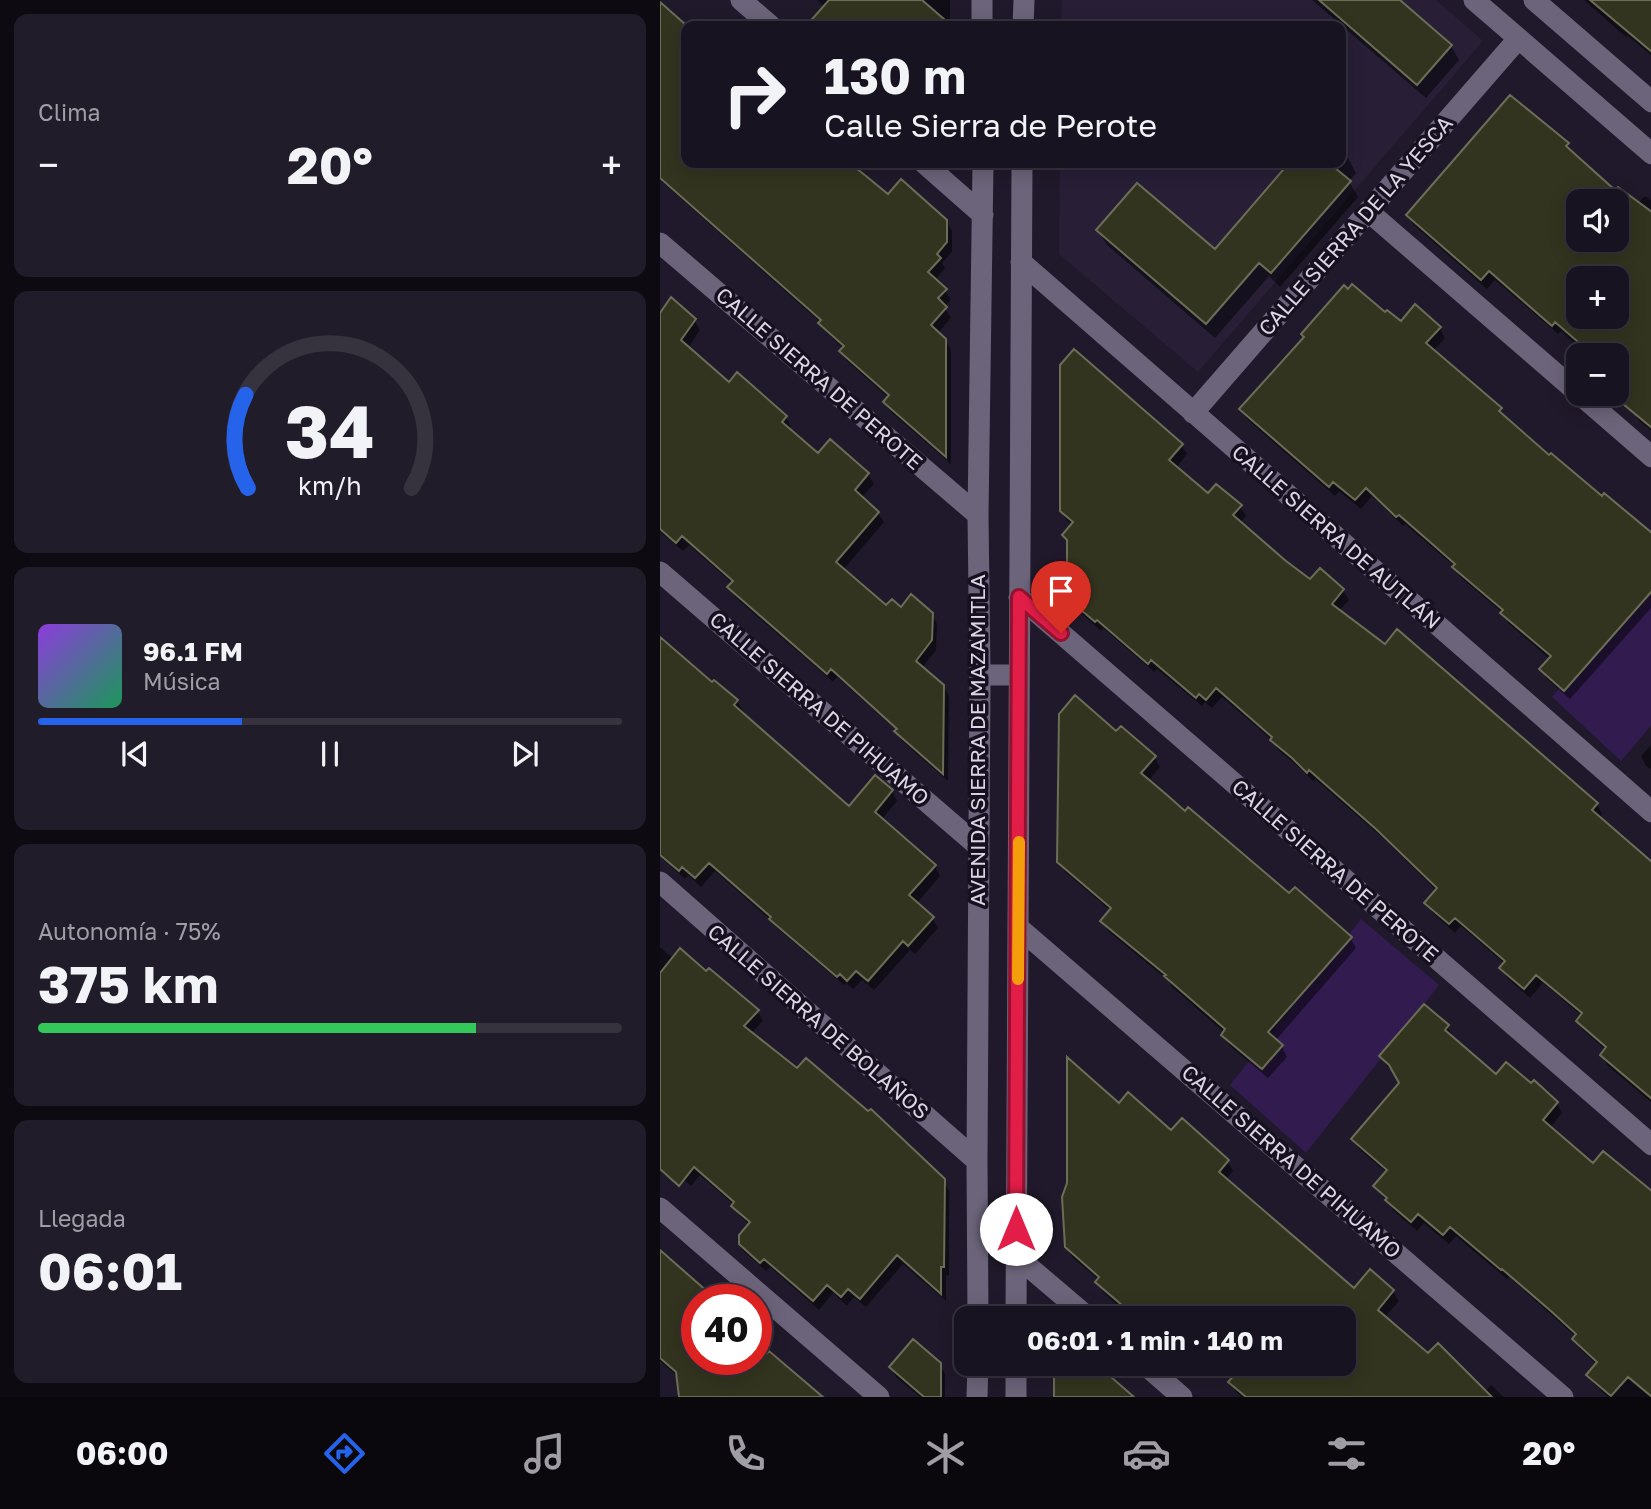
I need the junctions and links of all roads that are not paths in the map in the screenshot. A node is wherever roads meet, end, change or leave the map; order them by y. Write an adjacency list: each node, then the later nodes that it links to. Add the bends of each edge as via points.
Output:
1 (741, 0): 6 (street)
2 (982, 0): 7 (street)
3 (1023, 0): 8 (street)
4 (1474, 0): 9 (street)
5 (1534, 0): 10 (street)
6 (765, 21)
7 (982, 21)
8 (1023, 21)
9 (1518, 38): 11 (street); 15 (street, CALLE SIERRA DE LA YESCA)
10 (1651, 102)
11 (1651, 154)
12 (930, 168): 16 (street)
13 (983, 168): 16 (street, AVENIDA SIERRA DE MAZAMITLA)
14 (1022, 168): 18 (street, AVENIDA SIERRA DE MAZAMITLA)
15 (1369, 212): 19 (street, CALLE SIERRA DE LA YESCA); 20 (street)
16 (983, 215): 21 (street, AVENIDA SIERRA DE MAZAMITLA)
17 (660, 243): 21 (street, CALLE SIERRA DE PEROTE)
18 (1021, 262): 19 (street, CALLE SIERRA DE AUTLÁN); 23 (street, AVENIDA SIERRA DE MAZAMITLA)
19 (1193, 413): 26 (street, CALLE SIERRA DE AUTLÁN)
20 (1651, 457)
21 (978, 515): 24 (street, AVENIDA SIERRA DE MAZAMITLA)
22 (660, 572): 27 (street, CALLE SIERRA DE PIHUAMO)
23 (1019, 597): 25 (street, AVENIDA SIERRA DE MAZAMITLA); 30 (street, CALLE SIERRA DE PEROTE)
24 (980, 675): 25 (street); 27 (street, AVENIDA SIERRA DE MAZAMITLA)
25 (1019, 675): 29 (street, AVENIDA SIERRA DE MAZAMITLA)
26 (1651, 812)
27 (978, 846): 31 (street, AVENIDA SIERRA DE MAZAMITLA)
28 (660, 883): 31 (street, CALLE SIERRA DE BOLAÑOS)
29 (1019, 928): 33 (street, AVENIDA SIERRA DE MAZAMITLA); 44 (street, CALLE SIERRA DE PIHUAMO)
30 (1651, 1145)
31 (977, 1161): 34 (street, AVENIDA SIERRA DE MAZAMITLA)
32 (660, 1208): 40 (street)
33 (1016, 1256): 35 (street, AVENIDA SIERRA DE MAZAMITLA); 36 (street)
34 (978, 1306)
35 (1016, 1306)
36 (1075, 1306)
37 (978, 1376): 41 (street)
38 (1015, 1376): 42 (street)
39 (1158, 1376): 43 (street)
40 (879, 1397)
41 (977, 1397)
42 (1015, 1397)
43 (1182, 1397)
44 (1563, 1397)

